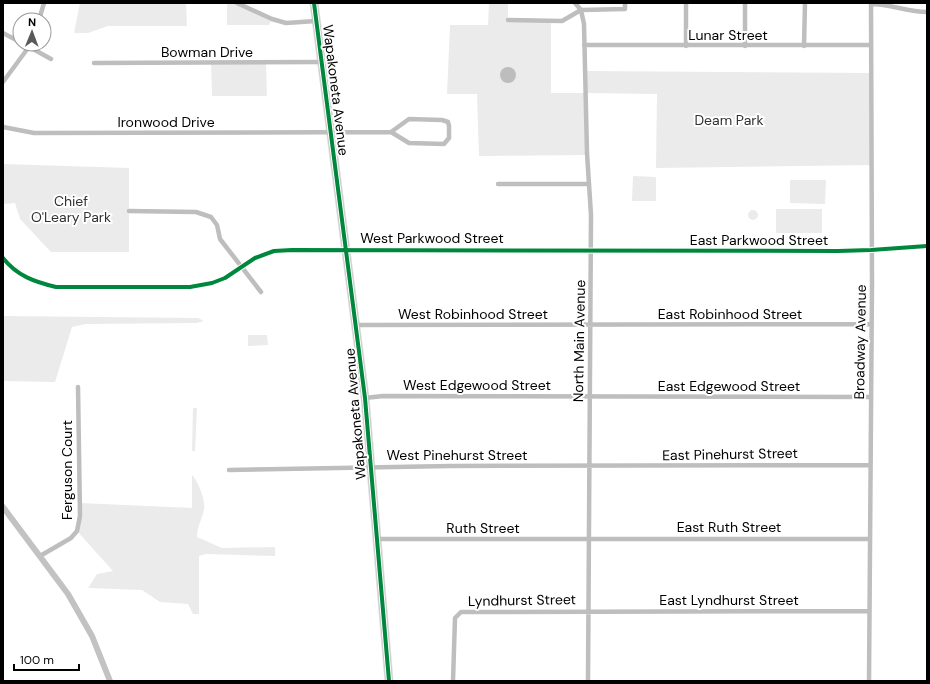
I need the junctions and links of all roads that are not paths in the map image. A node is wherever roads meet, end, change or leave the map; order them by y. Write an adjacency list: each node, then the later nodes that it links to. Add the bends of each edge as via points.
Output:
1 (237, 3): 12 (street, via 286,22)
2 (314, 3): 12 (main road, Wapakoneta Avenue)
3 (575, 3): 9 (street)
4 (625, 3): 9 (street, via 625,9)
5 (686, 3): 17 (street)
6 (745, 3): 18 (street)
7 (805, 3): 19 (street)
8 (871, 4): 10 (street, via 887,4 910,11); 16 (street, Broadway Avenue)
9 (581, 10): 11 (street, via 562,21); 15 (street, North Main Avenue)
10 (927, 12)
11 (508, 20)
12 (316, 21): 23 (main road, Wapakoneta Avenue)
13 (3, 33): 14 (street)
14 (12, 38)
15 (584, 45): 17 (street, Lunar Street); 30 (street, North Main Avenue)
16 (871, 45): 19 (street, Lunar Street); 35 (street, Broadway Avenue)
17 (686, 46): 18 (street, Lunar Street)
18 (745, 46): 19 (street, Lunar Street)
19 (804, 46)
20 (26, 52): 25 (street)
21 (40, 52): 22 (street)
22 (52, 59)
23 (321, 62): 24 (street, Bowman Drive); 27 (main road, Wapakoneta Avenue)
24 (94, 63)
25 (3, 82)
26 (3, 127): 27 (street, Ironwood Drive, via 34,133)
27 (330, 132): 28 (street, Ironwood Drive); 33 (main road, Wapakoneta Avenue)
28 (391, 132): 28 (street, via 408,143 444,144 449,138 448,122 442,120 409,119)
29 (498, 184): 30 (street)
30 (589, 184): 34 (street, North Main Avenue)
31 (129, 211): 37 (street, via 204,213 217,225 220,239)
32 (927, 246): 35 (street, East Parkwood Street)
33 (347, 249): 34 (street, West Parkwood Street); 37 (street, West Parkwood Street, via 274,251 255,258); 40 (main road, Wapakoneta Avenue)
34 (591, 250): 35 (street, East Parkwood Street); 41 (street, North Main Avenue)
35 (872, 250): 39 (street, Broadway Avenue)
36 (3, 260): 37 (street, West Parkwood Street, via 18,273 36,283 56,286 190,287 218,281)
37 (242, 267): 38 (street)
38 (261, 292)
39 (871, 324): 41 (street, East Robinhood Street); 44 (street, Broadway Avenue)
40 (357, 325): 41 (street, West Robinhood Street); 45 (main road, Wapakoneta Avenue)
41 (589, 326): 43 (street, North Main Avenue)
42 (78, 387): 54 (street, Ferguson Court, via 80,516 77,531 71,538)
43 (589, 397): 44 (street, East Edgewood Street); 45 (street, West Edgewood Street); 47 (street, North Main Avenue)
44 (870, 397): 46 (street, Broadway Avenue)
45 (365, 398): 48 (main road, Wapakoneta Avenue)
46 (870, 465): 47 (street, East Pinehurst Street); 53 (street, Broadway Avenue)
47 (590, 466): 48 (street, West Pinehurst Street); 51 (street, North Main Avenue)
48 (371, 467): 49 (street, West Pinehurst Street); 52 (main road, Wapakoneta Avenue)
49 (229, 470)
50 (3, 507): 54 (main road)
51 (589, 538): 52 (street, Ruth Street); 53 (street, East Ruth Street); 56 (street, North Main Avenue)
52 (377, 539): 58 (main road, Wapakoneta Avenue)
53 (869, 539): 55 (street, Broadway Avenue)
54 (40, 556): 57 (main road, via 85,622)
55 (869, 610): 56 (street, East Lyndhurst Street); 61 (street, Broadway Avenue)
56 (588, 611): 59 (street, Lyndhurst Street, via 461,612 455,618); 60 (street, North Main Avenue)
57 (110, 681)
58 (389, 681)
59 (453, 681)
60 (588, 681)
61 (869, 681)

